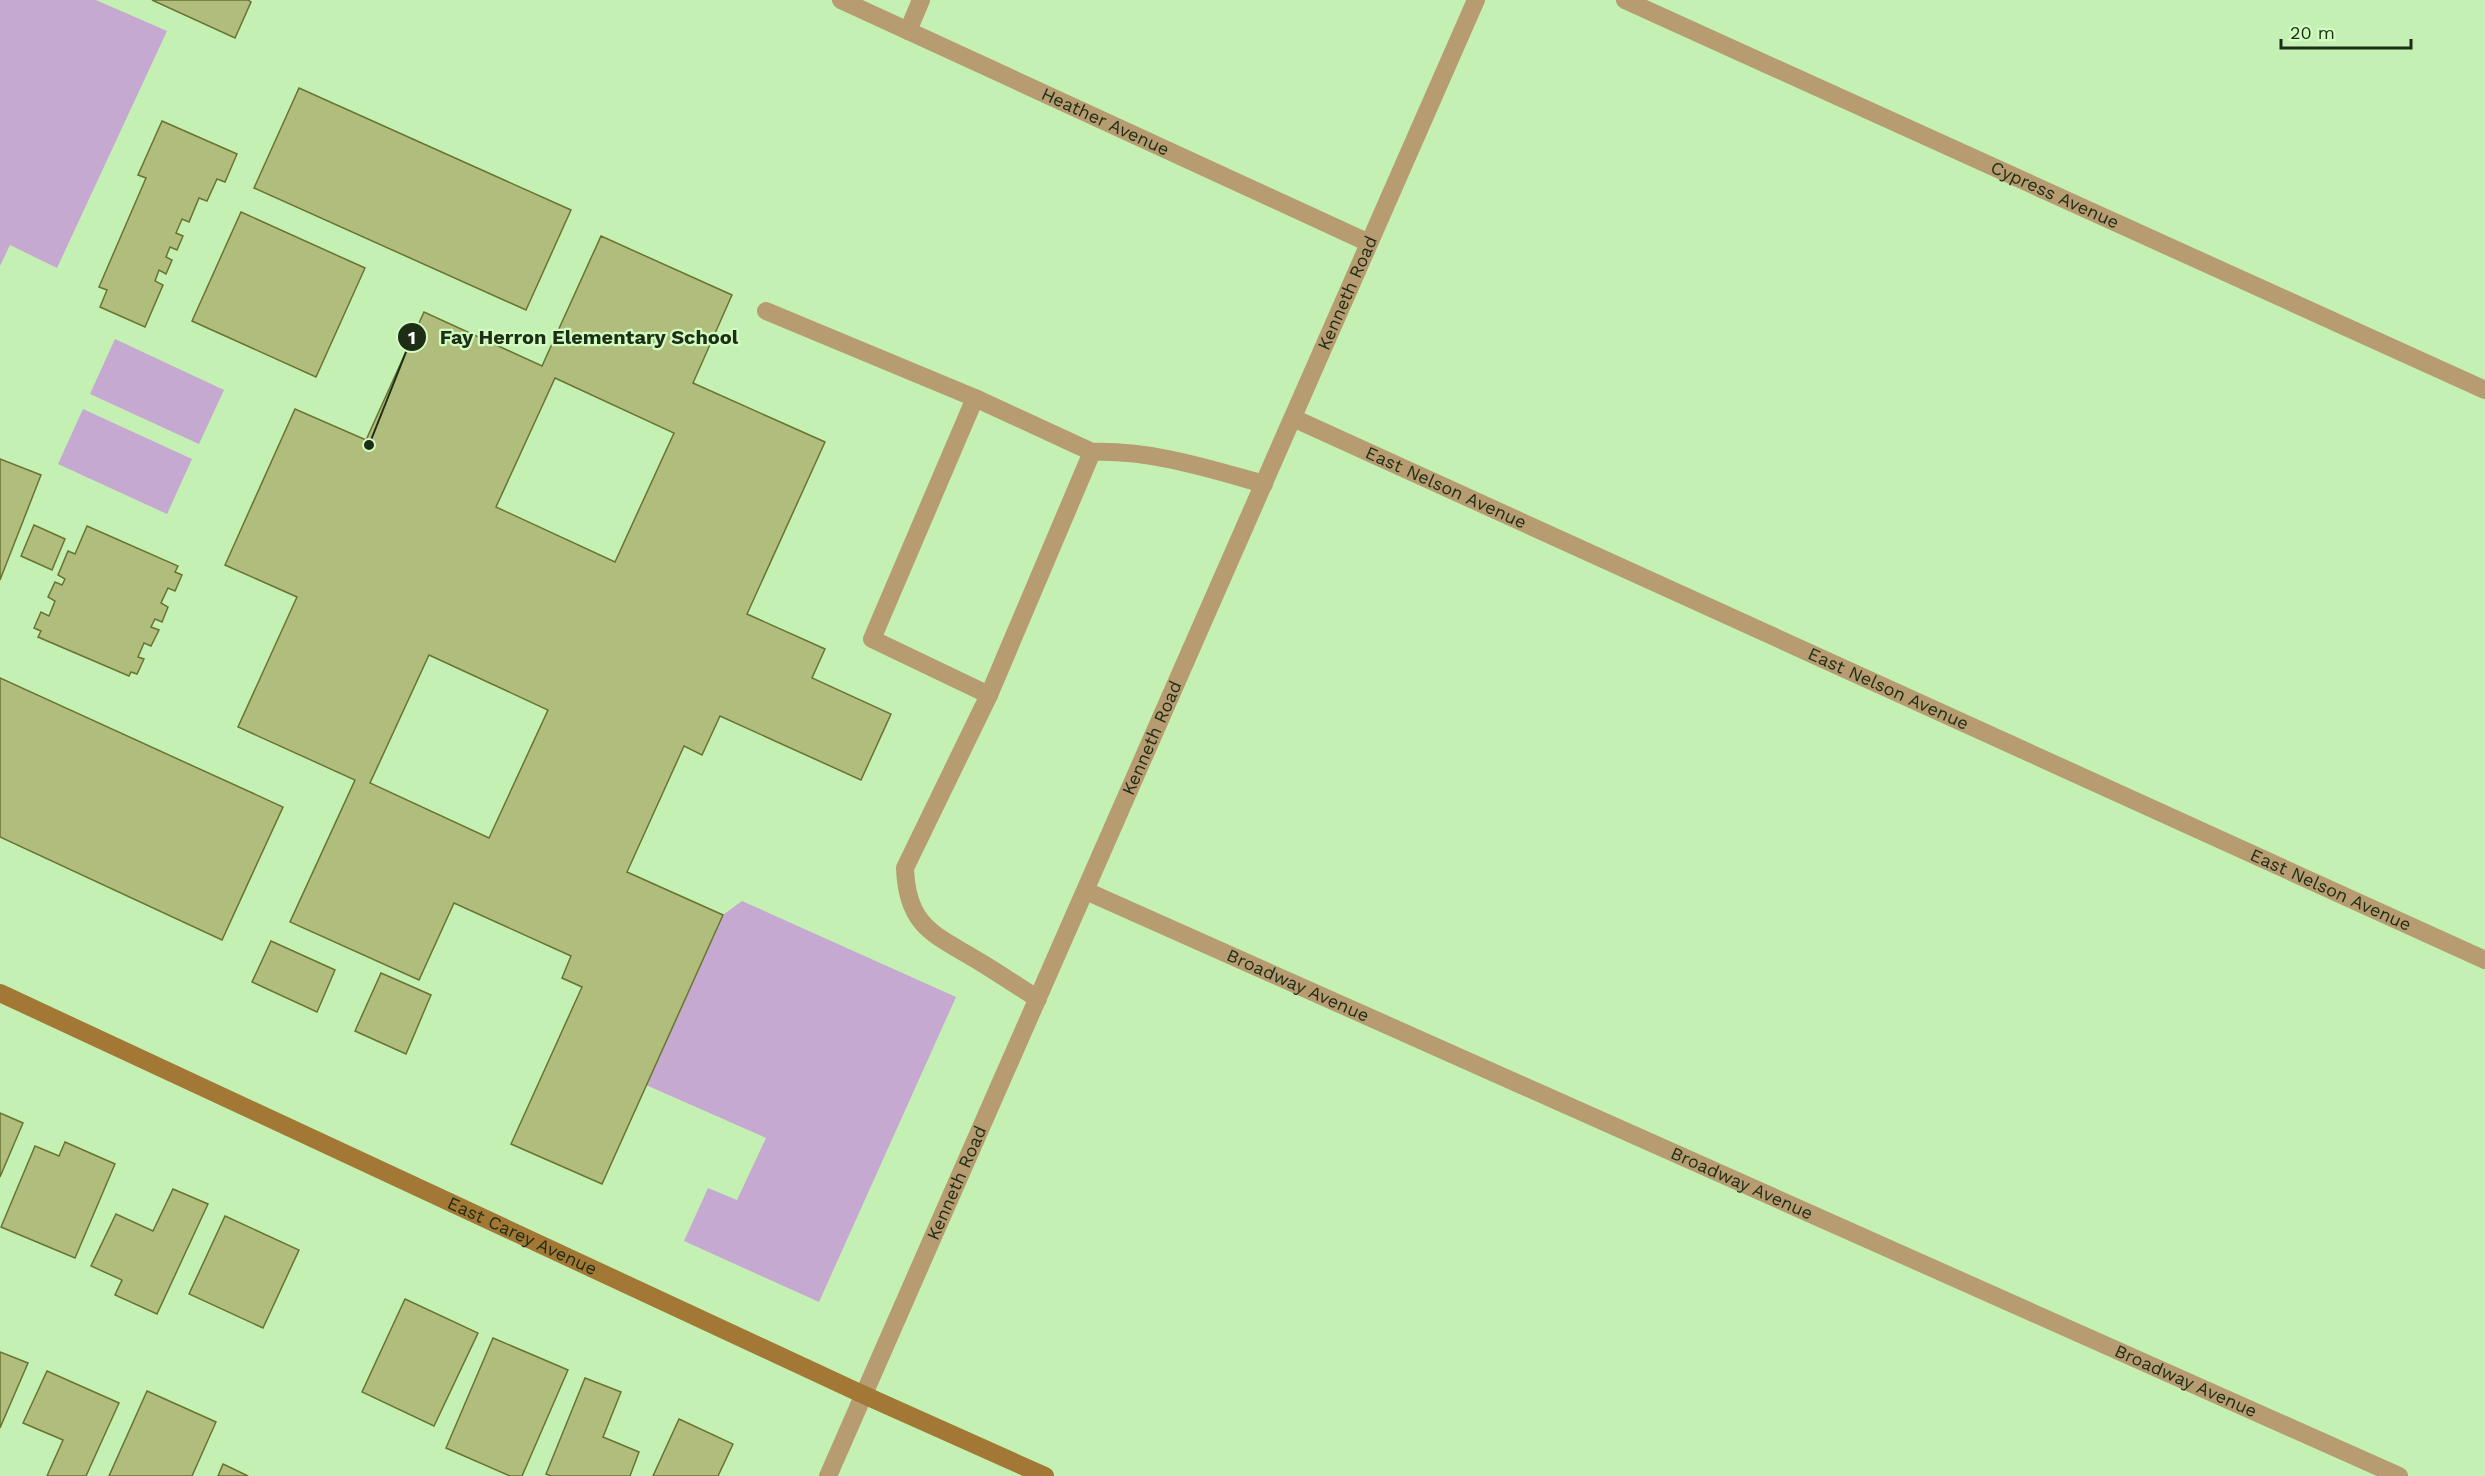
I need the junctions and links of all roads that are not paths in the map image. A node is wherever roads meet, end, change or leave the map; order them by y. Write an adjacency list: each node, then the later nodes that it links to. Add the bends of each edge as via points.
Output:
1 (841, 0): 5 (street, Heather Avenue)
2 (921, 0): 5 (street)
3 (1476, 0): 6 (street, Kenneth Road)
4 (1625, 0): 8 (street, Cypress Avenue)
5 (908, 31): 6 (street, Heather Avenue)
6 (1369, 243): 10 (street, Kenneth Road)
7 (766, 311): 9 (street)
8 (2485, 390)
9 (975, 398): 11 (street); 13 (street, via 872,639)
10 (1293, 418): 12 (street, Kenneth Road); 15 (street, East Nelson Avenue)
11 (1092, 452): 12 (street, via 1171,458); 13 (street)
12 (1264, 484): 14 (street, Kenneth Road)
13 (989, 695): 17 (street, via 906,868 906,890 915,912 942,942)
14 (1086, 891): 17 (street, Kenneth Road); 21 (street, Broadway Avenue)
15 (2485, 960)
16 (0, 993): 18 (main road, East Carey Avenue)
17 (1038, 999): 18 (street, Kenneth Road)
18 (864, 1395): 19 (street, Kenneth Road); 20 (main road, East Carey Avenue)
19 (828, 1476)
20 (1045, 1476)
21 (2399, 1476)

